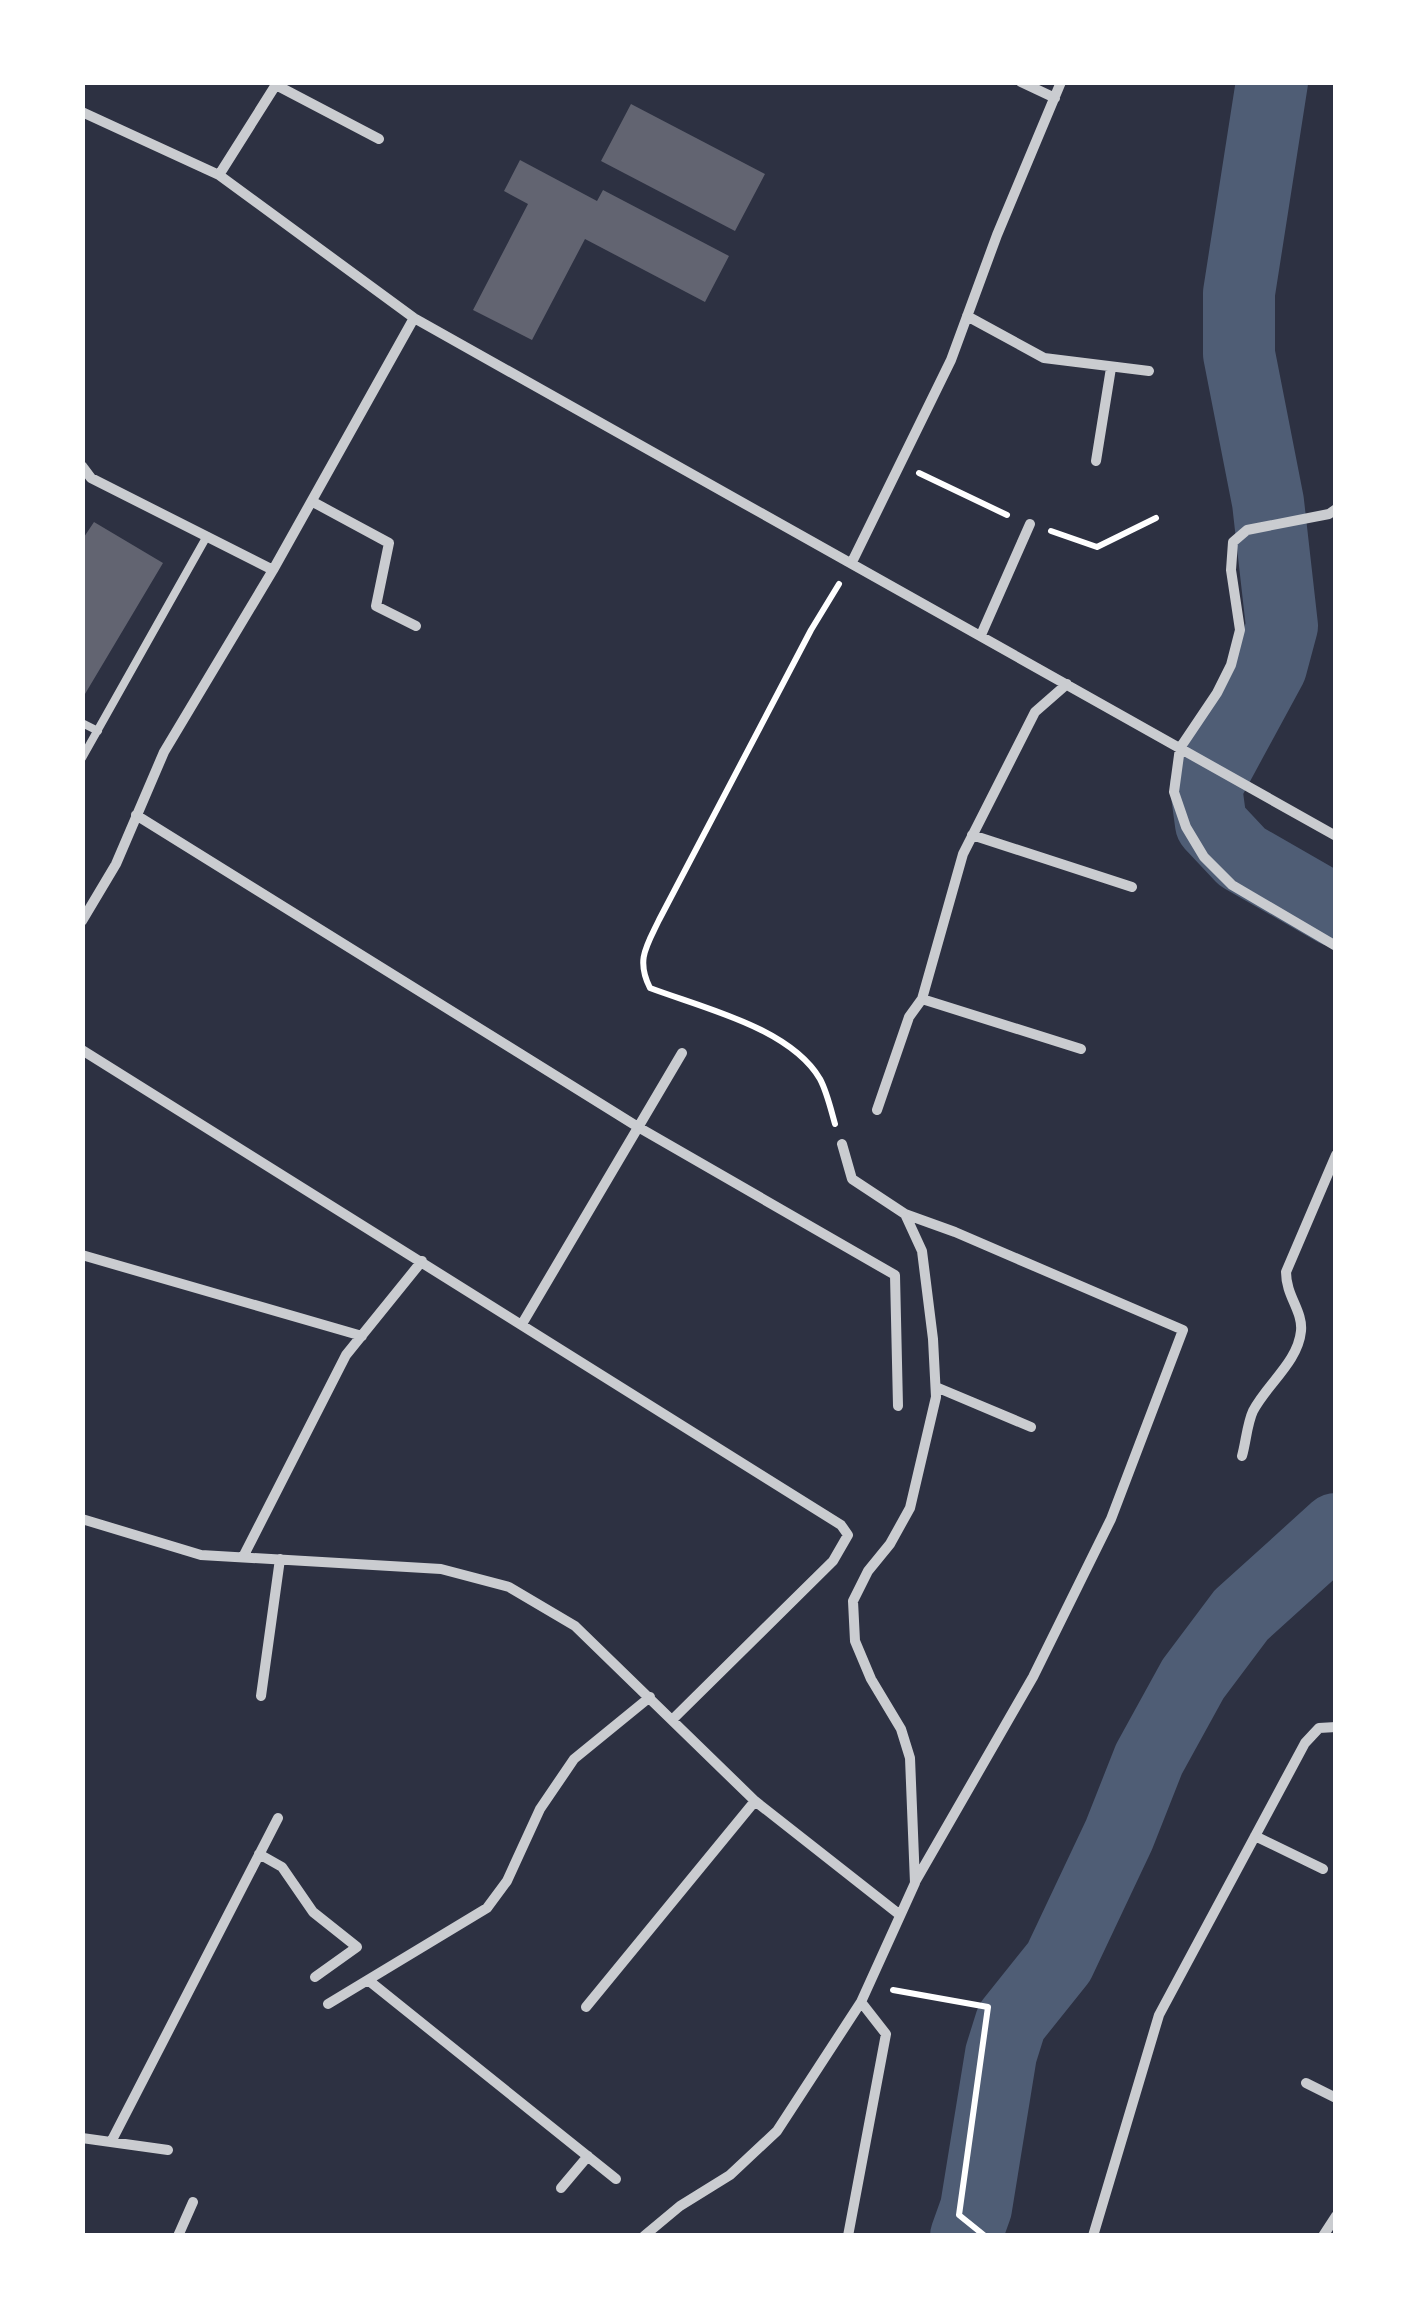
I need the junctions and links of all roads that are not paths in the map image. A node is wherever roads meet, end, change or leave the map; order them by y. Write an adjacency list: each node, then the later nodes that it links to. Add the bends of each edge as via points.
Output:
1 (1022, 82): 4 (street)
2 (1061, 82): 4 (street)
3 (277, 84): 6 (street); 7 (street)
4 (1054, 98): 8 (street)
5 (82, 112): 7 (street)
6 (379, 139)
7 (219, 175): 9 (street)
8 (967, 316): 10 (street, via 1044,358); 18 (street)
9 (414, 318): 14 (street); 18 (street)
10 (1111, 368): 11 (street); 12 (street)
11 (1149, 372)
12 (1096, 462)
13 (82, 466): 17 (street, via 91,478)
14 (313, 502): 19 (street); 20 (street, via 389,544 376,606)
15 (1336, 509): 25 (street, via 1248,530 1233,542 1230,570 1240,630 1231,666)
16 (1030, 524): 21 (street)
17 (207, 536): 19 (street); 24 (lane)
18 (852, 562): 21 (street)
19 (273, 570): 27 (street, via 164,752)
20 (416, 626)
21 (981, 635): 22 (street)
22 (1067, 684): 25 (street); 28 (street, via 1035,712)
23 (82, 724): 24 (lane)
24 (98, 732): 26 (lane)
25 (1180, 748): 29 (street); 32 (street, via 1174,792 1204,857 1232,885)
26 (82, 758)
27 (136, 815): 31 (street); 38 (street)
28 (972, 835): 30 (street); 33 (street)
29 (1336, 836)
30 (1132, 887)
31 (82, 921)
32 (1336, 946)
33 (922, 999): 34 (street); 37 (street, via 909,1017)
34 (1080, 1048)
35 (82, 1050): 43 (street)
36 (682, 1053): 38 (street)
37 (876, 1110)
38 (638, 1127): 44 (street); 47 (street, via 895,1275)
39 (842, 1144): 41 (street, via 852,1179)
40 (1336, 1155): 49 (street, via 1286,1272 1300,1336 1251,1415)
41 (905, 1214): 46 (street, via 922,1251); 62 (street, via 1183,1330 1110,1520 1033,1677)
42 (82, 1255): 45 (street)
43 (422, 1261): 44 (street); 45 (street)
44 (522, 1324): 55 (street, via 830,1516 848,1535 833,1561)
45 (362, 1336): 51 (street, via 346,1355)
46 (936, 1387): 48 (street); 62 (street, via 910,1508 853,1601 854,1641 910,1758)
47 (898, 1406)
48 (1031, 1427)
49 (1242, 1456)
50 (82, 1518): 51 (street, via 201,1555)
51 (243, 1557): 52 (street)
52 (280, 1560): 53 (street); 54 (street, via 441,1570 509,1587 575,1626)
53 (262, 1696)
54 (650, 1697): 55 (street); 65 (street, via 574,1760 486,1908)
55 (673, 1719): 57 (street)
56 (1336, 1727): 59 (street, via 1319,1728 1305,1743)
57 (755, 1801): 63 (street); 68 (street)
58 (278, 1818): 60 (street)
59 (1255, 1836): 61 (street); 82 (street, via 1159,2014)
60 (260, 1854): 64 (street, via 282,1867 313,1912 357,1947); 72 (street)
61 (1324, 1870)
62 (915, 1883): 63 (street)
63 (900, 1914): 66 (street)
64 (314, 1977)
65 (368, 1980): 67 (street); 74 (street)
66 (861, 2002): 80 (street, via 777,2131); 81 (street, via 886,2034)
67 (328, 2004)
68 (586, 2006)
69 (1306, 2083): 70 (street)
70 (1336, 2098)
71 (84, 2141): 72 (street)
72 (111, 2142): 73 (street)
73 (168, 2150)
74 (588, 2156): 75 (street); 76 (street)
75 (616, 2179)
76 (561, 2188)
77 (193, 2202): 79 (street)
78 (1336, 2216): 83 (street)
79 (178, 2236)
80 (644, 2236)
81 (848, 2236)
82 (1092, 2236)
83 (1323, 2236)

